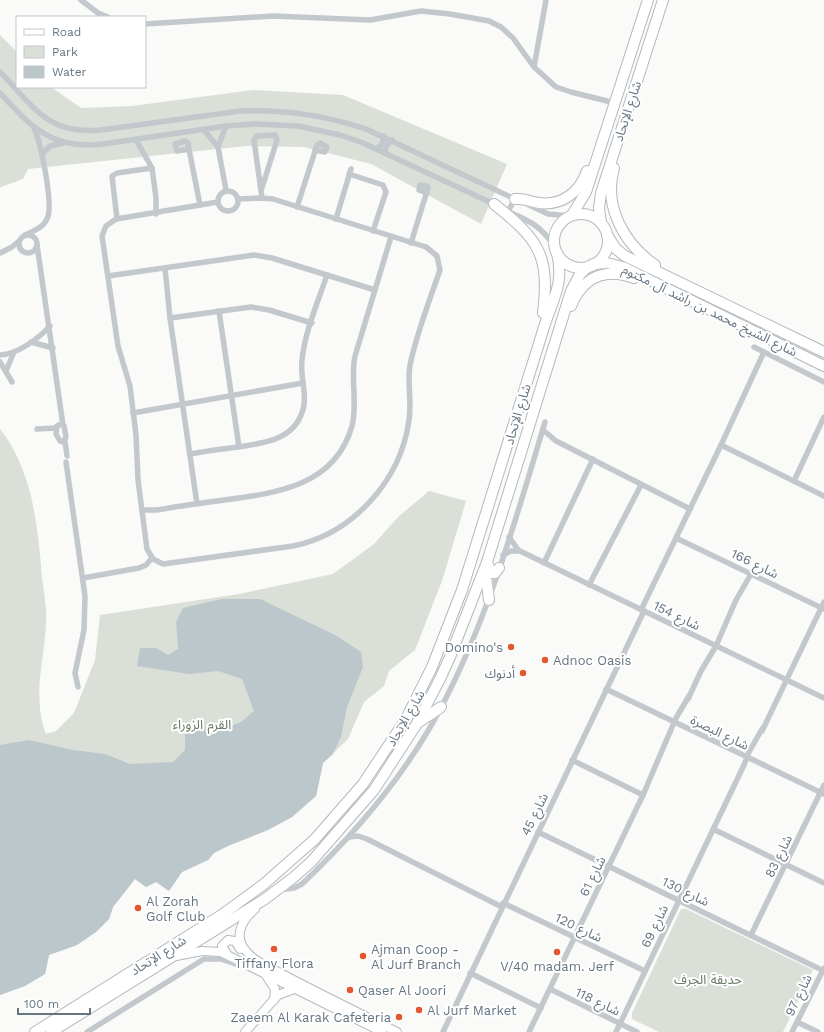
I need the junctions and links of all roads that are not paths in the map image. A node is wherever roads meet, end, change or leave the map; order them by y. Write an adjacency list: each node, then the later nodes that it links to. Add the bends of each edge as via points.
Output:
1 (82, 0): 5 (street)
2 (546, 0): 7 (street)
3 (648, 0): 10 (highway, شارع الإتحاد)
4 (663, 0): 23 (highway, شارع الإتحاد)
5 (106, 16)
6 (146, 24): 7 (street, via 266,16 370,20 409,12 432,12 494,24 513,38)
7 (534, 67): 10 (street, via 560,89)
8 (0, 72): 14 (street, via 42,116 57,124 78,130 101,130 218,113 261,110 325,117)
9 (0, 93): 12 (street)
10 (615, 103): 22 (highway, شارع الإتحاد)
11 (226, 126): 13 (street); 18 (street); 20 (street, via 298,126 340,135)
12 (34, 128): 17 (street); 25 (street)
13 (204, 130): 15 (street); 18 (street)
14 (384, 136): 16 (street); 20 (street, via 382,144)
15 (136, 140): 17 (street, via 93,146); 26 (street)
16 (392, 140): 24 (street, via 386,146); 31 (street)
17 (65, 142): 25 (street, via 50,146)
18 (218, 147): 27 (street)
19 (189, 149): 34 (street)
20 (376, 149): 24 (street)
21 (315, 150): 35 (street)
22 (600, 150): 31 (highway, via 592,157 581,185 563,199 546,203); 38 (highway, شارع الإتحاد, via 584,198)
23 (614, 151): 41 (highway, شارع الإتحاد, via 600,198); 60 (highway, via 617,159 612,194 617,219 627,239 638,252)
24 (385, 153): 33 (street)
25 (42, 154): 42 (street, via 50,208 47,219)
26 (152, 168): 37 (street); 39 (street, via 112,176)
27 (226, 190): 30 (street, via 231,191); 32 (street, via 221,193)
28 (427, 193): 49 (street)
29 (261, 195): 29 (street, via 254,140 257,136 275,135 277,140); 30 (street); 35 (street)
30 (238, 199): 32 (street, via 238,204 230,211 220,207)
31 (515, 199): 36 (street); 38 (street, via 548,214)
32 (218, 202): 34 (street)
33 (494, 204): 36 (street); 66 (highway, via 521,226 538,250 546,280)
34 (200, 205): 37 (street)
35 (297, 207): 40 (street)
36 (508, 211): 52 (street, via 537,225)
37 (156, 214): 39 (street)
38 (571, 216): 41 (highway, via 588,215); 52 (highway, via 558,226 555,232)
39 (117, 219): 59 (street, via 106,226 102,236)
40 (336, 219): 43 (street); 43 (street, via 350,171 385,188 386,192)
41 (601, 223): 45 (highway)
42 (40, 228): 44 (street); 48 (street)
43 (373, 231): 46 (street)
44 (25, 235): 47 (street); 48 (street, via 32,236)
45 (607, 235): 55 (highway, via 608,242 604,255); 60 (highway, شارع الشيخ محمد بن راشد آل مكتوم, via 620,253)
46 (391, 237): 49 (street); 62 (street)
47 (19, 241): 50 (street); 51 (street)
48 (37, 243): 54 (street, via 32,252); 56 (street)
49 (411, 243): 108 (street, via 434,252 439,260 440,270 410,364 410,411 405,440 393,468 377,493 331,532 304,544 166,564)
50 (9, 249): 51 (street); 53 (street)
51 (21, 250): 54 (street)
52 (556, 250): 55 (highway, via 567,264 582,267); 66 (highway, شارع الإتحاد, via 560,276)
53 (0, 253)
54 (28, 253): 56 (street)
55 (591, 265): 61 (highway, شارع الشيخ محمد بن راشد آل مكتوم, via 614,264); 68 (highway, شارع الإتحاد, via 574,282)
56 (41, 266): 67 (street)
57 (165, 268): 58 (street, via 254,255); 59 (street); 64 (street)
58 (327, 275): 62 (street); 65 (street)
59 (108, 276): 84 (street, via 116,337 130,386)
60 (679, 282): 74 (highway, شارع الشيخ محمد بن راشد آل مكتوم)
61 (661, 286): 68 (highway, via 614,273 598,276 587,282 579,291 566,320); 77 (highway, شارع الشيخ محمد بن راشد آل مكتوم)
62 (376, 290): 101 (street, via 353,362 353,420 345,442 332,462 307,481 284,490)
63 (219, 311): 64 (street); 65 (street, via 260,308); 82 (street)
64 (170, 318): 83 (street)
65 (312, 322): 81 (street, via 302,355)
66 (544, 324): 162 (highway, شارع الإتحاد, via 462,590 438,653 406,719 363,784 315,839 264,884 210,922)
67 (50, 326): 69 (street); 70 (street)
68 (557, 332): 110 (highway, شارع الإتحاد)
69 (30, 342): 70 (street); 72 (street)
70 (53, 348): 87 (street)
71 (754, 348): 73 (street)
72 (14, 352): 75 (street); 78 (street)
73 (764, 352): 80 (street); 94 (street, شارع 45)
74 (824, 352)
75 (0, 355)
76 (0, 362): 78 (street)
77 (824, 366)
78 (6, 371): 79 (street)
79 (12, 382)
80 (824, 382)
81 (303, 383): 82 (street); 95 (street, via 303,411 290,432 270,442)
82 (232, 395): 83 (street); 95 (street)
83 (183, 406): 84 (street); 96 (street)
84 (133, 413): 103 (street)
85 (824, 417): 98 (street)
86 (545, 422): 90 (street)
87 (63, 425): 88 (street, via 58,424); 91 (street)
88 (56, 428): 89 (street); 91 (street, via 58,440)
89 (37, 429)
90 (543, 430): 92 (street); 93 (street)
91 (65, 441): 113 (street)
92 (556, 441): 93 (street); 97 (street)
93 (539, 442): 104 (street)
94 (721, 445): 98 (street); 102 (street, شارع 45)
95 (239, 447): 96 (street)
96 (190, 454): 101 (street)
97 (593, 459): 99 (street); 109 (street)
98 (794, 481): 100 (street)
99 (641, 485): 102 (street); 114 (street)
100 (824, 496)
101 (197, 504): 103 (street)
102 (690, 509): 105 (street, شارع 45)
103 (142, 510): 108 (street, via 147,549)
104 (509, 537): 106 (street, شارع 154); 107 (street)
105 (676, 538): 112 (street, شارع 166); 118 (street, شارع 45)
106 (520, 551): 107 (street, via 511,551); 109 (street, شارع 154)
107 (503, 555): 111 (street)
108 (152, 558): 113 (street, via 139,568)
109 (544, 563): 114 (street, شارع 154)
110 (486, 565): 111 (highway, via 491,573 496,573); 116 (highway); 126 (highway, شارع الإتحاد, via 450,657)
111 (499, 568): 116 (street)
112 (749, 573): 117 (street, شارع 166); 119 (street, شارع 61)
113 (83, 578): 121 (street, via 86,616 75,673)
114 (589, 585): 118 (street, شارع 154)
115 (824, 599): 117 (street, شارع 69)
116 (489, 600): 124 (street)
117 (822, 606): 120 (street, شارع 69)
118 (643, 610): 119 (street, شارع 154); 122 (street, شارع 45)
119 (714, 645): 120 (street, شارع 154); 125 (street, شارع 61)
120 (786, 680): 123 (street, شارع 154); 127 (street, شارع 69)
121 (78, 687)
122 (606, 689): 125 (street, شارع البصرة); 128 (street, شارع 45)
123 (824, 698)
124 (442, 707): 126 (highway); 132 (street, via 404,767)
125 (676, 723): 127 (street, شارع البصرة); 131 (street, شارع 61)
126 (416, 725): 140 (highway, شارع الإتحاد, via 357,812 311,862)
127 (748, 758): 130 (street, شارع البصرة); 133 (street, شارع 69)
128 (572, 760): 131 (street); 134 (street, شارع 45)
129 (824, 785): 130 (street, شارع 83)
130 (822, 793): 137 (street, شارع 83)
131 (643, 795): 138 (street, شارع 61)
132 (361, 823): 135 (street); 136 (street, via 362,832)
133 (713, 829): 137 (street); 142 (street, شارع 69)
134 (538, 832): 138 (street, شارع 130); 143 (street, شارع 45)
135 (349, 837): 136 (street, شارع 120); 140 (street, via 300,886)
136 (367, 839): 143 (street, شارع 120)
137 (786, 865): 139 (street); 144 (street, شارع 83)
138 (609, 866): 142 (street, شارع 130); 145 (street, شارع 61)
139 (824, 883)
140 (275, 890): 141 (highway, شارع الإتحاد)
141 (264, 899): 146 (street, via 241,925 240,939); 148 (highway, شارع الإتحاد)
142 (679, 900): 144 (street, شارع 130); 151 (street, شارع 69)
143 (503, 905): 145 (street, شارع 120); 152 (street, شارع 45)
144 (752, 935): 150 (street, شارع 130)
145 (575, 938): 151 (street, شارع 120); 155 (street, شارع 61)
146 (246, 952): 147 (street, via 235,940 230,939 222,946); 167 (street, via 301,984)
147 (227, 954): 148 (street, via 208,950); 149 (street)
148 (170, 958): 163 (highway, شارع الإتحاد)
149 (252, 968): 153 (street); 164 (street, via 215,958 204,959)
150 (824, 969): 158 (street, شارع 97)
151 (645, 971): 159 (street, شارع 69)
152 (470, 973): 157 (street); 161 (street, شارع 45)
153 (266, 976): 154 (street); 156 (street, via 275,989)
154 (294, 989): 156 (street, via 282,993); 160 (street)
155 (550, 990): 157 (street, شارع 61); 159 (street, شارع 118)
156 (274, 1000): 165 (street)
157 (541, 1008): 169 (street, شارع 61)
158 (797, 1022): 172 (street, شارع 97); 173 (street)
159 (620, 1024): 170 (street, شارع 69); 171 (street, شارع 118)
160 (370, 1029): 166 (street)
161 (443, 1029): 168 (street, شارع 45)
162 (35, 1032)
163 (50, 1032)
164 (87, 1032)
165 (245, 1032)
166 (382, 1032)
167 (397, 1032)
168 (439, 1032)
169 (529, 1032)
170 (616, 1032)
171 (637, 1032)
172 (792, 1032)
173 (818, 1032)

